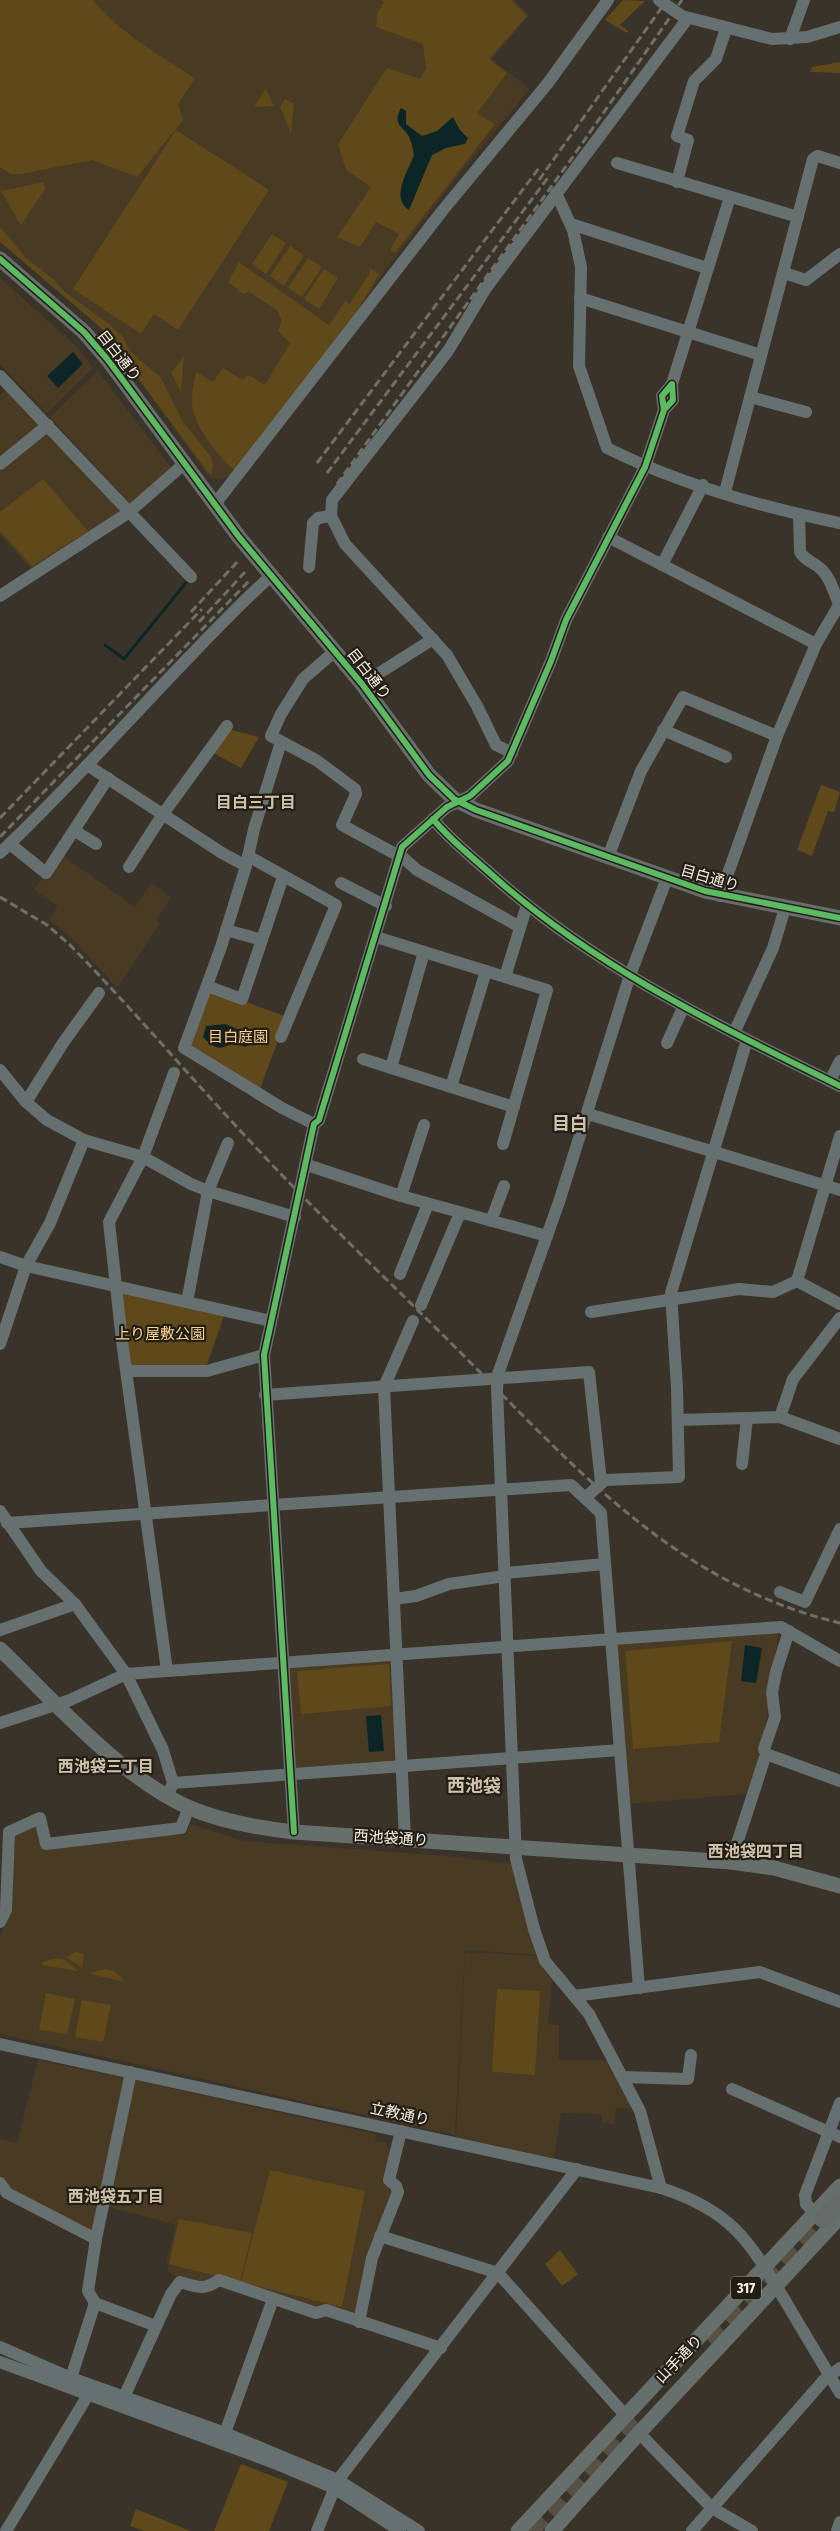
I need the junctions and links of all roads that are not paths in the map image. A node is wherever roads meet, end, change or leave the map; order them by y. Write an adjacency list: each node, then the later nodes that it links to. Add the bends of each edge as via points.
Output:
1 (608, 0): 31 (street, via 548,82 414,247)
2 (659, 0): 4 (street)
3 (804, 0): 7 (street)
4 (688, 18): 5 (street); 11 (street)
5 (726, 28): 7 (street, via 772,39); 10 (street, via 716,60 694,81 677,136 688,140)
6 (840, 28): 7 (street)
7 (790, 39)
8 (840, 163): 13 (street, via 818,156 813,159)
9 (617, 164): 10 (street)
10 (677, 182): 12 (street)
11 (556, 193): 14 (street); 34 (street, via 486,288 448,351 332,500)
12 (730, 197): 13 (street); 17 (street)
13 (798, 218): 18 (street)
14 (570, 224): 17 (street); 19 (street, via 581,267)
15 (840, 254): 18 (street, via 806,280)
16 (0, 259): 27 (main road, 目白通り, via 84,332)
17 (707, 268): 20 (street)
18 (784, 273): 21 (street)
19 (580, 298): 20 (street); 28 (street, via 579,366 607,448)
20 (688, 332): 21 (street); 28 (street, via 672,384 662,396 664,410)
21 (762, 354): 23 (street)
22 (0, 376): 25 (street)
23 (750, 397): 24 (street); 30 (street)
24 (806, 412)
25 (48, 425): 26 (street); 32 (street)
26 (0, 464)
27 (184, 464): 31 (main road, 目白通り); 32 (street)
28 (645, 467): 29 (street); 36 (street)
29 (703, 485): 30 (street); 37 (street)
30 (725, 492): 33 (street)
31 (215, 504): 39 (main road, 目白通り)
32 (128, 513): 40 (street); 41 (street)
33 (799, 514): 35 (street); 42 (street, via 800,552 821,569)
34 (332, 516): 38 (street, via 318,518 313,523); 43 (street, via 345,544)
35 (840, 523)
36 (608, 537): 37 (street); 51 (street, via 566,620)
37 (662, 565): 44 (street)
38 (309, 567)
39 (268, 574): 45 (main road, 目白通り); 53 (street)
40 (191, 577)
41 (2, 591)
42 (839, 605): 44 (street)
43 (433, 639): 46 (street); 51 (street, via 447,655 496,745)
44 (816, 644): 49 (street)
45 (335, 651): 46 (main road, 目白通り); 50 (street, via 303,679 280,714 271,736)
46 (362, 684): 55 (main road, 目白通り, via 428,774)
47 (227, 726): 56 (street)
48 (663, 730): 49 (street, via 680,699 686,697); 52 (street); 63 (street, via 641,771)
49 (776, 736): 69 (street)
50 (281, 742): 62 (street, via 316,760 355,788 356,794 342,825); 64 (street)
51 (512, 753): 55 (street, via 486,784)
52 (726, 757)
53 (86, 765): 54 (street); 59 (street, via 31,826)
54 (108, 778): 56 (street); 58 (street)
55 (459, 802): 57 (street); 63 (main road, 目白通り)
56 (163, 814): 64 (street); 65 (street)
57 (433, 819): 62 (street, via 402,847); 70 (street, via 445,834)
58 (75, 831): 59 (street, via 46,873); 60 (street)
59 (10, 844): 61 (street)
60 (96, 844)
61 (0, 853)
62 (399, 855): 71 (street); 74 (street, via 417,870)
63 (608, 857): 67 (main road, 目白通り)
64 (247, 861): 66 (street); 75 (street)
65 (129, 868)
66 (283, 877): 77 (street); 86 (street, via 336,905)
67 (667, 878): 69 (main road, 目白通り); 80 (street)
68 (341, 883): 71 (street)
69 (720, 896): 72 (main road, 目白通り)
70 (527, 905): 74 (street); 80 (street)
71 (386, 906): 76 (street)
72 (784, 908): 73 (main road, 目白通り); 85 (street, via 773,948)
73 (840, 918)
74 (520, 927): 81 (street)
75 (226, 930): 77 (street); 82 (street)
76 (376, 937): 78 (street); 99 (street, via 319,1120)
77 (262, 940): 82 (street, via 242,999)
78 (424, 952): 79 (street); 91 (street)
79 (486, 971): 81 (street); 95 (street)
80 (630, 975): 84 (street); 98 (street)
81 (505, 977): 97 (street, via 547,990)
82 (207, 986): 99 (street, via 184,1048)
83 (99, 993): 96 (street)
84 (683, 1008): 85 (street); 88 (street)
85 (734, 1033): 87 (street)
86 (281, 1037)
87 (747, 1040): 94 (street); 105 (street)
88 (667, 1044)
89 (363, 1059): 91 (street)
90 (840, 1061): 94 (street)
91 (391, 1068): 95 (street)
92 (0, 1070): 96 (street)
93 (174, 1073): 106 (street)
94 (835, 1084)
95 (451, 1087): 97 (street)
96 (26, 1102): 102 (street, via 47,1120)
97 (514, 1106): 104 (street)
98 (588, 1114): 105 (street); 117 (street)
99 (314, 1124): 107 (street, via 305,1161)
100 (424, 1125): 112 (street)
101 (840, 1136): 109 (street)
102 (84, 1140): 106 (street); 119 (street, via 50,1223)
103 (228, 1143): 111 (street)
104 (504, 1144)
105 (714, 1152): 109 (street); 123 (street)
106 (143, 1157): 111 (street); 122 (street, via 109,1222)
107 (307, 1165): 112 (street); 115 (street)
108 (504, 1186): 116 (street)
109 (825, 1186): 110 (street); 121 (street)
110 (840, 1190)
111 (208, 1191): 115 (street); 124 (street)
112 (401, 1196): 113 (street)
113 (428, 1204): 114 (street); 120 (street)
114 (460, 1213): 116 (street); 126 (street)
115 (295, 1217): 130 (street)
116 (491, 1221): 117 (street)
117 (547, 1236): 134 (street)
118 (0, 1257): 119 (street)
119 (26, 1266): 122 (street); 131 (street)
120 (400, 1274)
121 (797, 1281): 123 (street, via 773,1292 739,1289); 125 (street)
122 (115, 1286): 124 (street); 133 (street)
123 (670, 1299): 127 (street); 139 (street)
124 (187, 1302): 130 (street)
125 (840, 1304)
126 (421, 1305)
127 (592, 1312)
128 (840, 1318): 137 (street, via 793,1379)
129 (413, 1320): 135 (street)
130 (271, 1321): 132 (street)
131 (0, 1344)
132 (264, 1355): 133 (street, via 207,1371); 136 (street)
133 (127, 1371): 147 (street)
134 (497, 1378): 135 (street); 142 (street, via 590,1373); 143 (street)
135 (384, 1387): 136 (street); 144 (street)
136 (265, 1395): 146 (street)
137 (780, 1417): 138 (street); 140 (street)
138 (747, 1418): 139 (street); 141 (street)
139 (678, 1420): 142 (street, via 679,1477)
140 (840, 1439)
141 (742, 1464)
142 (601, 1482): 145 (street)
143 (501, 1489): 144 (street); 145 (street, via 571,1484); 151 (street)
144 (389, 1496): 146 (street); 153 (street)
145 (585, 1498): 150 (street, via 601,1513)
146 (273, 1505): 147 (street); 162 (street)
147 (145, 1514): 148 (street); 163 (street)
148 (2, 1516): 154 (street, via 41,1571)
149 (840, 1529): 152 (street, via 805,1602)
150 (605, 1564): 151 (street); 157 (street)
151 (505, 1574): 153 (street, via 449,1584 416,1596); 158 (street)
152 (780, 1592)
153 (394, 1599): 160 (street)
154 (75, 1604): 155 (street); 164 (street)
155 (0, 1630)
156 (789, 1631): 157 (street, via 781,1627); 161 (street); 168 (street, via 772,1693 775,1716 764,1749)
157 (611, 1640): 158 (street); 167 (street)
158 (507, 1647): 160 (street); 169 (street)
159 (0, 1649): 165 (main road, 西池袋通り)
160 (398, 1656): 162 (street); 170 (street)
161 (840, 1661)
162 (283, 1663): 163 (street); 171 (street)
163 (167, 1671): 164 (street)
164 (126, 1674): 165 (street); 173 (street, via 162,1750)
165 (58, 1704): 166 (street); 173 (main road, 西池袋通り, via 133,1774)
166 (0, 1723)
167 (620, 1750): 169 (street); 178 (street)
168 (766, 1754): 172 (street); 179 (street)
169 (513, 1757): 170 (street); 177 (street)
170 (403, 1766): 171 (street); 176 (street)
171 (290, 1774): 173 (street); 175 (street)
172 (840, 1781)
173 (170, 1789): 174 (main road, 西池袋通り)
174 (189, 1807): 175 (main road, 西池袋通り, via 241,1824); 181 (street, via 181,1828 46,1844 40,1818 9,1832 6,1910)
175 (294, 1832): 176 (main road, 西池袋通り)
176 (405, 1839): 177 (main road, 西池袋通り)
177 (515, 1847): 178 (main road, 西池袋通り); 183 (street, via 545,1961)
178 (628, 1856): 179 (main road, 西池袋通り); 182 (street)
179 (731, 1862): 180 (main road, 西池袋通り, via 774,1868)
180 (840, 1886)
181 (0, 1922)
182 (639, 1988): 183 (street); 184 (street, via 760,1972)
183 (574, 1996): 188 (street, via 589,2014)
184 (840, 2002)
185 (1, 2048): 187 (street, 立教通り)
186 (691, 2056): 188 (street, via 688,2079)
187 (131, 2072): 191 (street, 立教通り); 201 (street)
188 (622, 2077): 197 (street, via 640,2111)
189 (732, 2089): 192 (street)
190 (840, 2103): 192 (street)
191 (401, 2131): 194 (street, 立教通り); 200 (street, via 389,2180 398,2192)
192 (828, 2131): 193 (street); 199 (street, via 805,2195 806,2204)
193 (840, 2137)
194 (577, 2169): 197 (street, 立教通り); 203 (street)
195 (0, 2183): 201 (street, via 7,2193)
196 (840, 2186): 199 (main road, 山手通り / 317)
197 (661, 2188): 202 (street, 立教通り, via 685,2196 718,2214 744,2238)
198 (840, 2201): 199 (highway)
199 (831, 2219): 202 (main road, 山手通り / 317); 204 (main road, 山手通り / 317)
200 (380, 2236): 203 (street); 208 (street, via 372,2258)
201 (96, 2239): 206 (street, via 88,2292)
202 (765, 2267): 204 (street, 立教通り); 207 (main road, 山手通り / 317)
203 (498, 2274): 212 (street); 219 (street)
204 (776, 2286): 209 (main road, 山手通り / 317); 214 (street, 立教通り)
205 (273, 2299): 208 (street, via 316,2313 326,2310); 210 (street, via 219,2280 202,2288 180,2282); 220 (street)
206 (96, 2303): 210 (street); 215 (street)
207 (728, 2307): 209 (main road); 219 (main road, 山手通り / 317)
208 (359, 2322): 212 (street)
209 (742, 2323): 221 (main road, 山手通り / 317)
210 (156, 2326): 218 (street)
211 (0, 2347): 215 (street)
212 (441, 2348): 222 (street)
213 (0, 2362): 217 (street)
214 (835, 2372): 216 (street, 立教通り); 223 (street)
215 (71, 2378): 218 (street)
216 (840, 2393)
217 (88, 2395): 222 (street); 225 (street)
218 (124, 2397): 220 (street)
219 (626, 2415): 229 (main road, 山手通り / 317)
220 (224, 2433): 222 (street)
221 (639, 2433): 223 (street); 230 (main road, 山手通り / 317)
222 (336, 2484): 226 (street); 227 (street); 228 (street)
223 (712, 2508): 231 (street); 232 (street)
224 (840, 2522): 233 (street)
225 (6, 2531)
226 (318, 2531)
227 (400, 2531)
228 (419, 2531)
229 (518, 2531)
230 (552, 2531)
231 (692, 2531)
232 (752, 2531)
233 (837, 2531)

